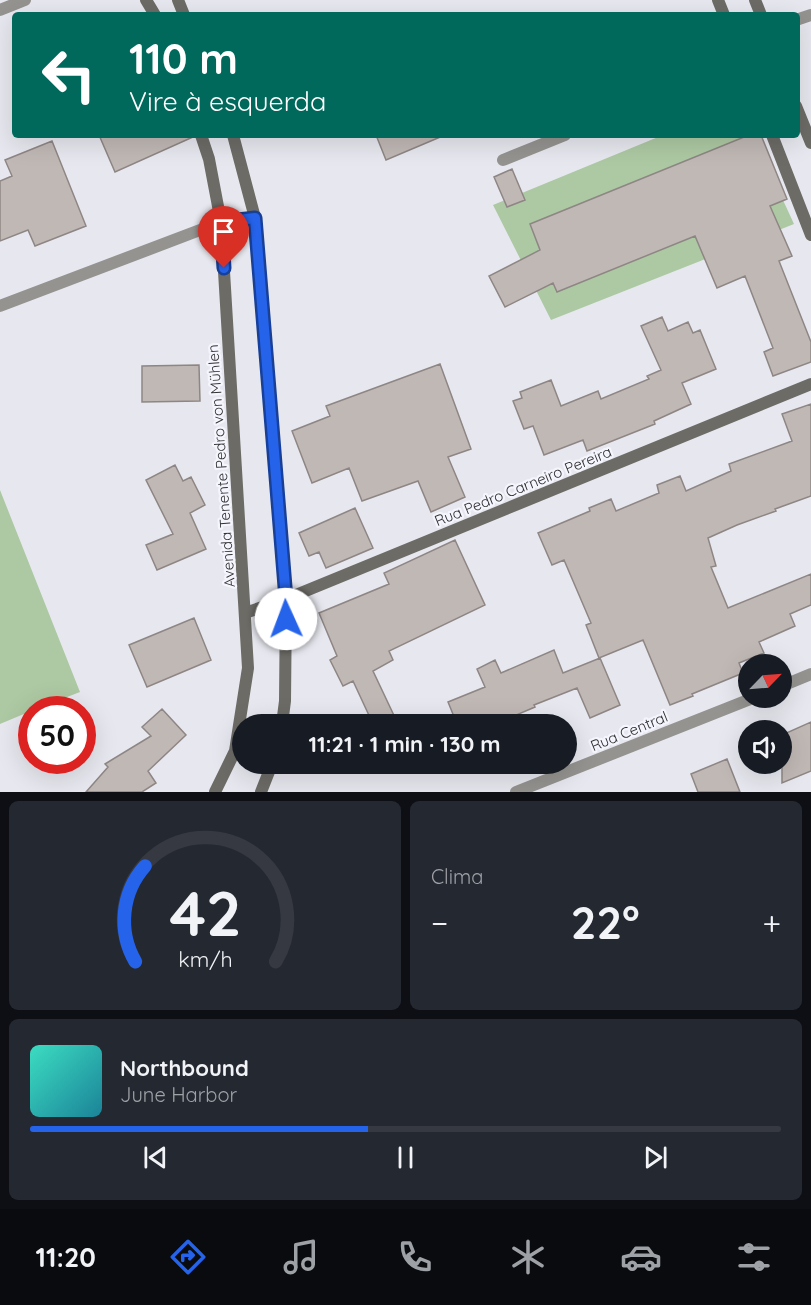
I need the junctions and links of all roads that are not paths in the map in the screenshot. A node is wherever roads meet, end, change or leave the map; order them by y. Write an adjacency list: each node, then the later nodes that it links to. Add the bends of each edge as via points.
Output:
1 (24, 0): 2 (street)
2 (0, 10)
3 (800, 116): 8 (main road)
4 (202, 138): 11 (main road, Avenida Tenente Pedro von Mühlen)
5 (234, 138): 10 (main road)
6 (558, 138): 9 (street)
7 (773, 138): 12 (main road)
8 (811, 143)
9 (503, 160)
10 (255, 218): 11 (street); 15 (main road)
11 (221, 222): 13 (street); 16 (main road, Avenida Tenente Pedro von Mühlen)
12 (811, 235)
13 (0, 306)
14 (811, 384): 15 (main road, Rua Pedro Carneiro Pereira)
15 (286, 599): 16 (main road, Rua Pedro Carneiro Pereira); 20 (main road)
16 (245, 613): 22 (main road, Avenida Tenente Pedro von Mühlen, via 248,668 241,716 235,751)
17 (811, 675): 18 (street)
18 (792, 682)
19 (738, 704): 24 (street, Rua Central)
20 (283, 714)
21 (268, 774): 23 (main road)
22 (215, 792)
23 (261, 792)
24 (516, 792)

